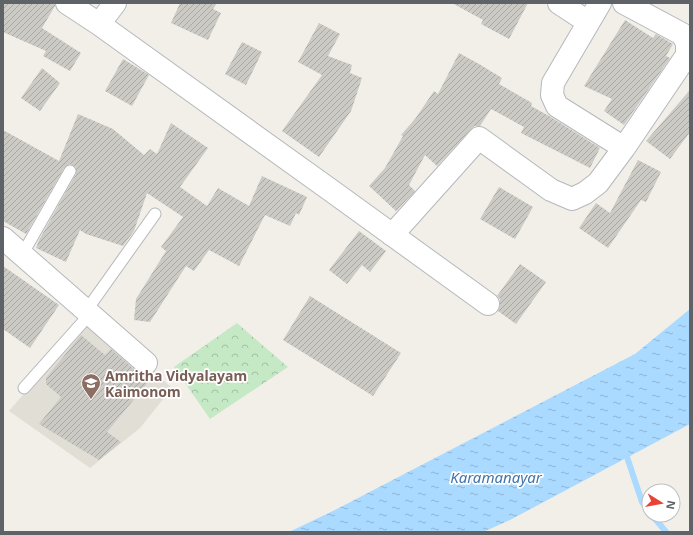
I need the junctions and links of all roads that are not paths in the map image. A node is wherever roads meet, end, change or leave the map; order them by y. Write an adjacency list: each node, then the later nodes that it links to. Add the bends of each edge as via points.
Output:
1 (67, 3): 7 (street)
2 (115, 3): 7 (street)
3 (559, 3): 6 (street)
4 (600, 3): 6 (street)
5 (624, 3): 8 (street, via 682,34 687,43 687,55)
6 (588, 22): 8 (street, via 554,83 552,95 557,106)
7 (99, 24): 11 (street)
8 (624, 148): 11 (street, via 598,183 572,199 551,190 479,138)
9 (70, 171): 13 (lane)
10 (155, 214): 15 (lane)
11 (392, 235): 14 (street)
12 (3, 238): 13 (street)
13 (22, 255): 15 (street)
14 (488, 304)
15 (88, 312): 16 (street); 17 (lane)
16 (146, 363)
17 (24, 388)

